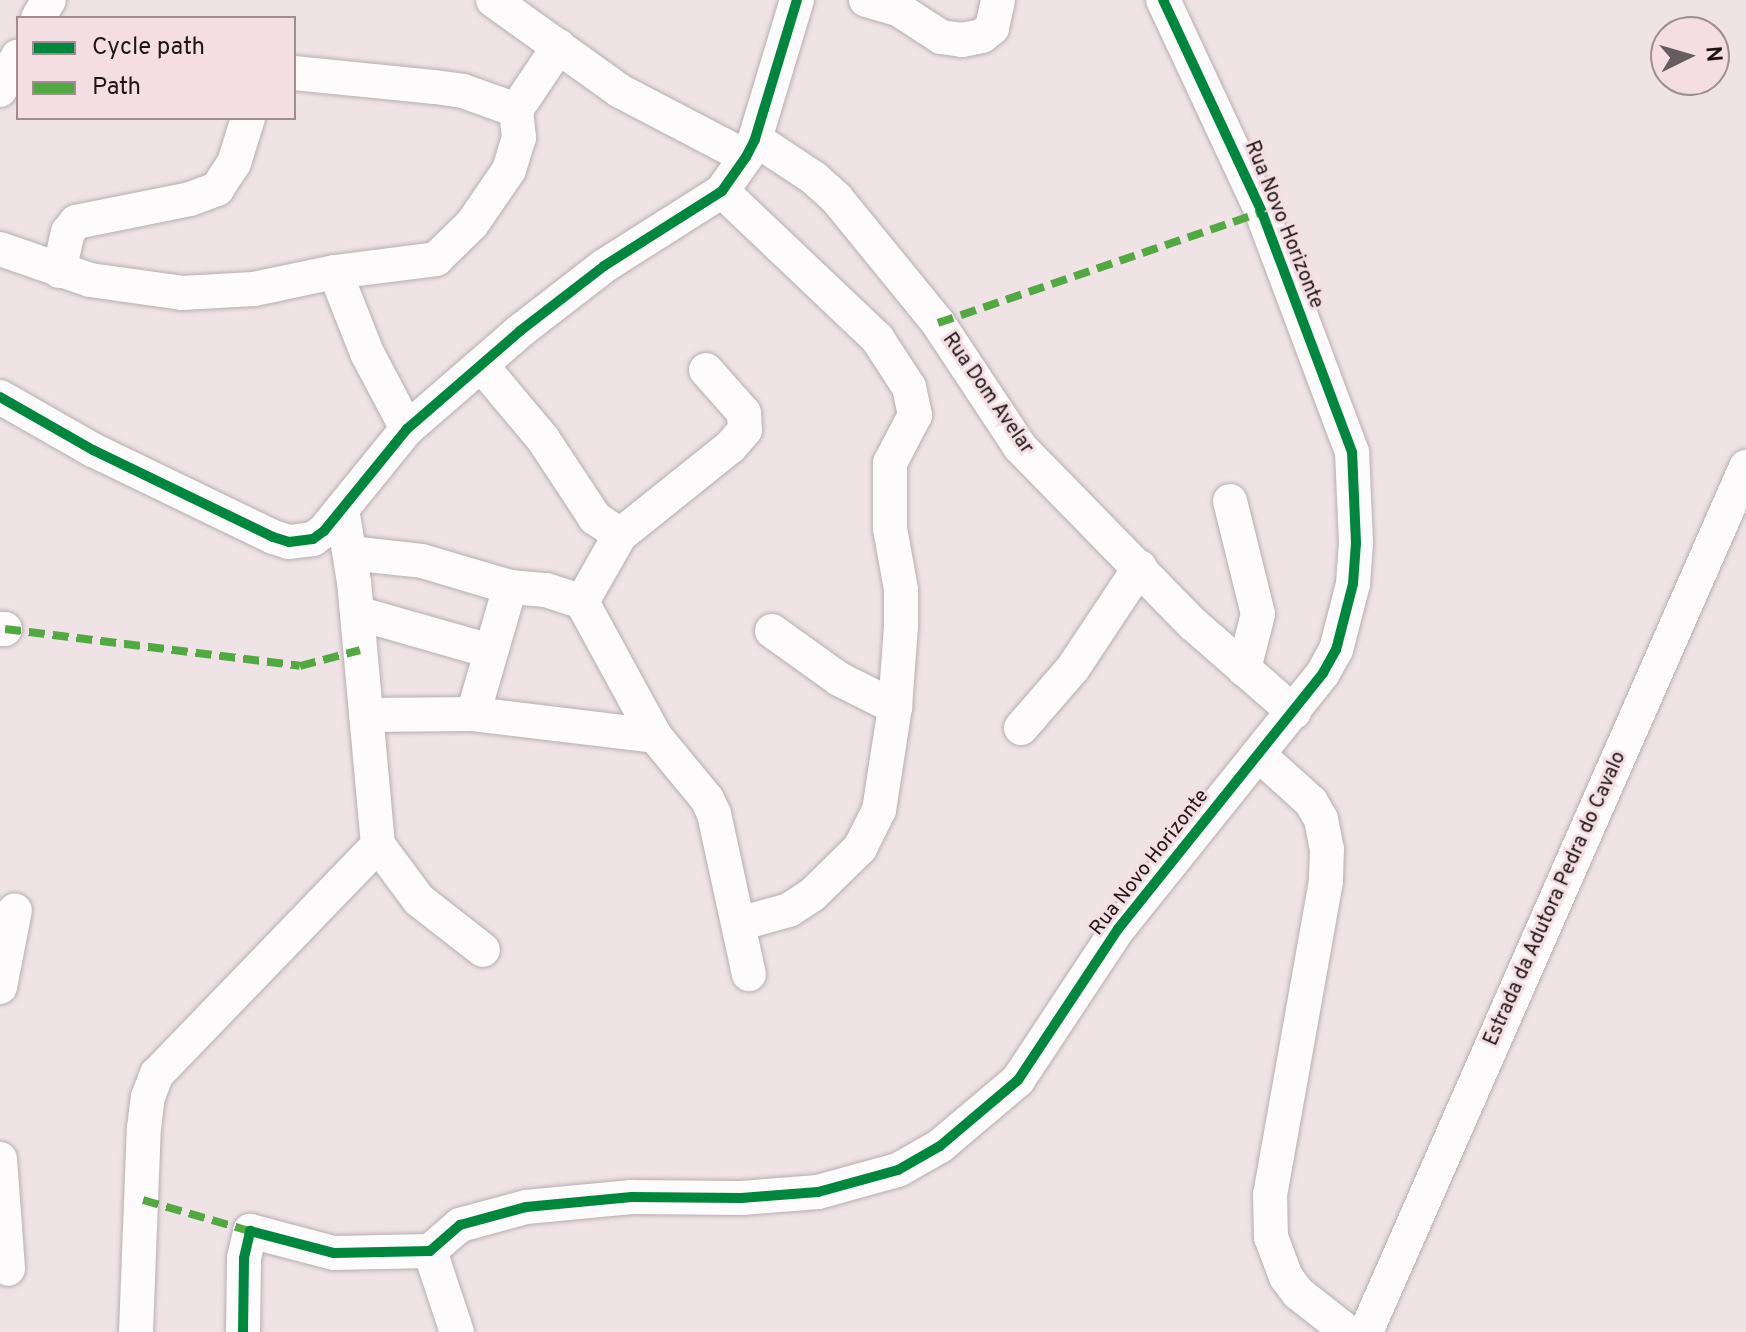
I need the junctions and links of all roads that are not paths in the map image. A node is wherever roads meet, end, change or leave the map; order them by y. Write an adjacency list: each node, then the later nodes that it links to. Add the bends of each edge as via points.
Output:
1 (493, 0): 6 (street, Rua Dom Avelar)
2 (797, 0): 12 (street)
3 (866, 0): 4 (street, via 898,9 941,37 962,40 992,28)
4 (998, 0)
5 (1163, 0): 34 (street, Rua Novo Horizonte, via 1262,212 1352,452 1356,543 1346,616 1329,661)
6 (559, 46): 10 (street); 12 (street, Rua Dom Avelar, via 620,91)
7 (16, 60): 9 (street)
8 (296, 73): 10 (street, via 463,91)
9 (0, 90)
10 (516, 110): 16 (street, via 519,138 512,162 451,247 418,264)
11 (247, 120): 15 (street, via 234,163 217,189 76,222 68,232)
12 (750, 148): 13 (street); 26 (street, Rua Dom Avelar, via 814,178 837,199 938,323 1020,447)
13 (722, 191): 17 (street, via 592,274); 33 (street, via 867,326 896,363 915,403 913,425 895,448 888,479 901,590)
14 (0, 249): 15 (street)
15 (59, 271): 16 (street, via 182,293 254,289)
16 (335, 272): 20 (street, via 367,353)
17 (481, 365): 20 (street); 24 (street, via 543,439 595,518)
18 (706, 370): 24 (street, via 744,413 745,430)
19 (0, 397): 23 (street, via 130,469 281,540 313,539)
20 (407, 429): 23 (street)
21 (1746, 467): 53 (street, Estrada da Adutora Pedra do Cavalo)
22 (1230, 501): 32 (street, via 1258,614)
23 (342, 509): 25 (street)
24 (620, 535): 28 (street)
25 (350, 553): 27 (street, via 422,561); 29 (street)
26 (1140, 567): 32 (street, Rua Dom Avelar); 37 (street, via 1073,668)
27 (510, 587): 28 (street, via 546,590); 31 (street)
28 (582, 602): 38 (street)
29 (357, 613): 31 (street); 36 (street)
30 (772, 631): 33 (street, via 839,679)
31 (490, 651): 35 (street)
32 (1244, 669): 34 (street, Rua Dom Avelar)
33 (895, 707): 42 (street, via 879,810 860,848 801,903)
34 (1294, 712): 39 (street, Rua Novo Horizonte)
35 (473, 714): 36 (street); 38 (street)
36 (366, 715): 40 (street)
37 (1021, 728)
38 (655, 736): 42 (street, via 714,814)
39 (1259, 755): 47 (street, Rua Novo Horizonte, via 1123,923 1018,1080 929,1153 873,1179 818,1192 632,1197 526,1207 460,1225); 52 (street, via 1311,802 1327,849 1324,894 1270,1194 1271,1237 1298,1293)
40 (378, 845): 43 (street, via 419,900); 49 (street, via 157,1074 144,1128)
41 (15, 910): 45 (street)
42 (739, 924): 44 (street)
43 (483, 950)
44 (749, 974)
45 (0, 987)
46 (0, 1159): 48 (street)
47 (430, 1251): 50 (street, via 334,1253 250,1231 244,1258); 51 (street)
48 (8, 1269)
49 (136, 1332)
50 (243, 1332)
51 (457, 1332)
52 (1348, 1332)
53 (1366, 1332)

